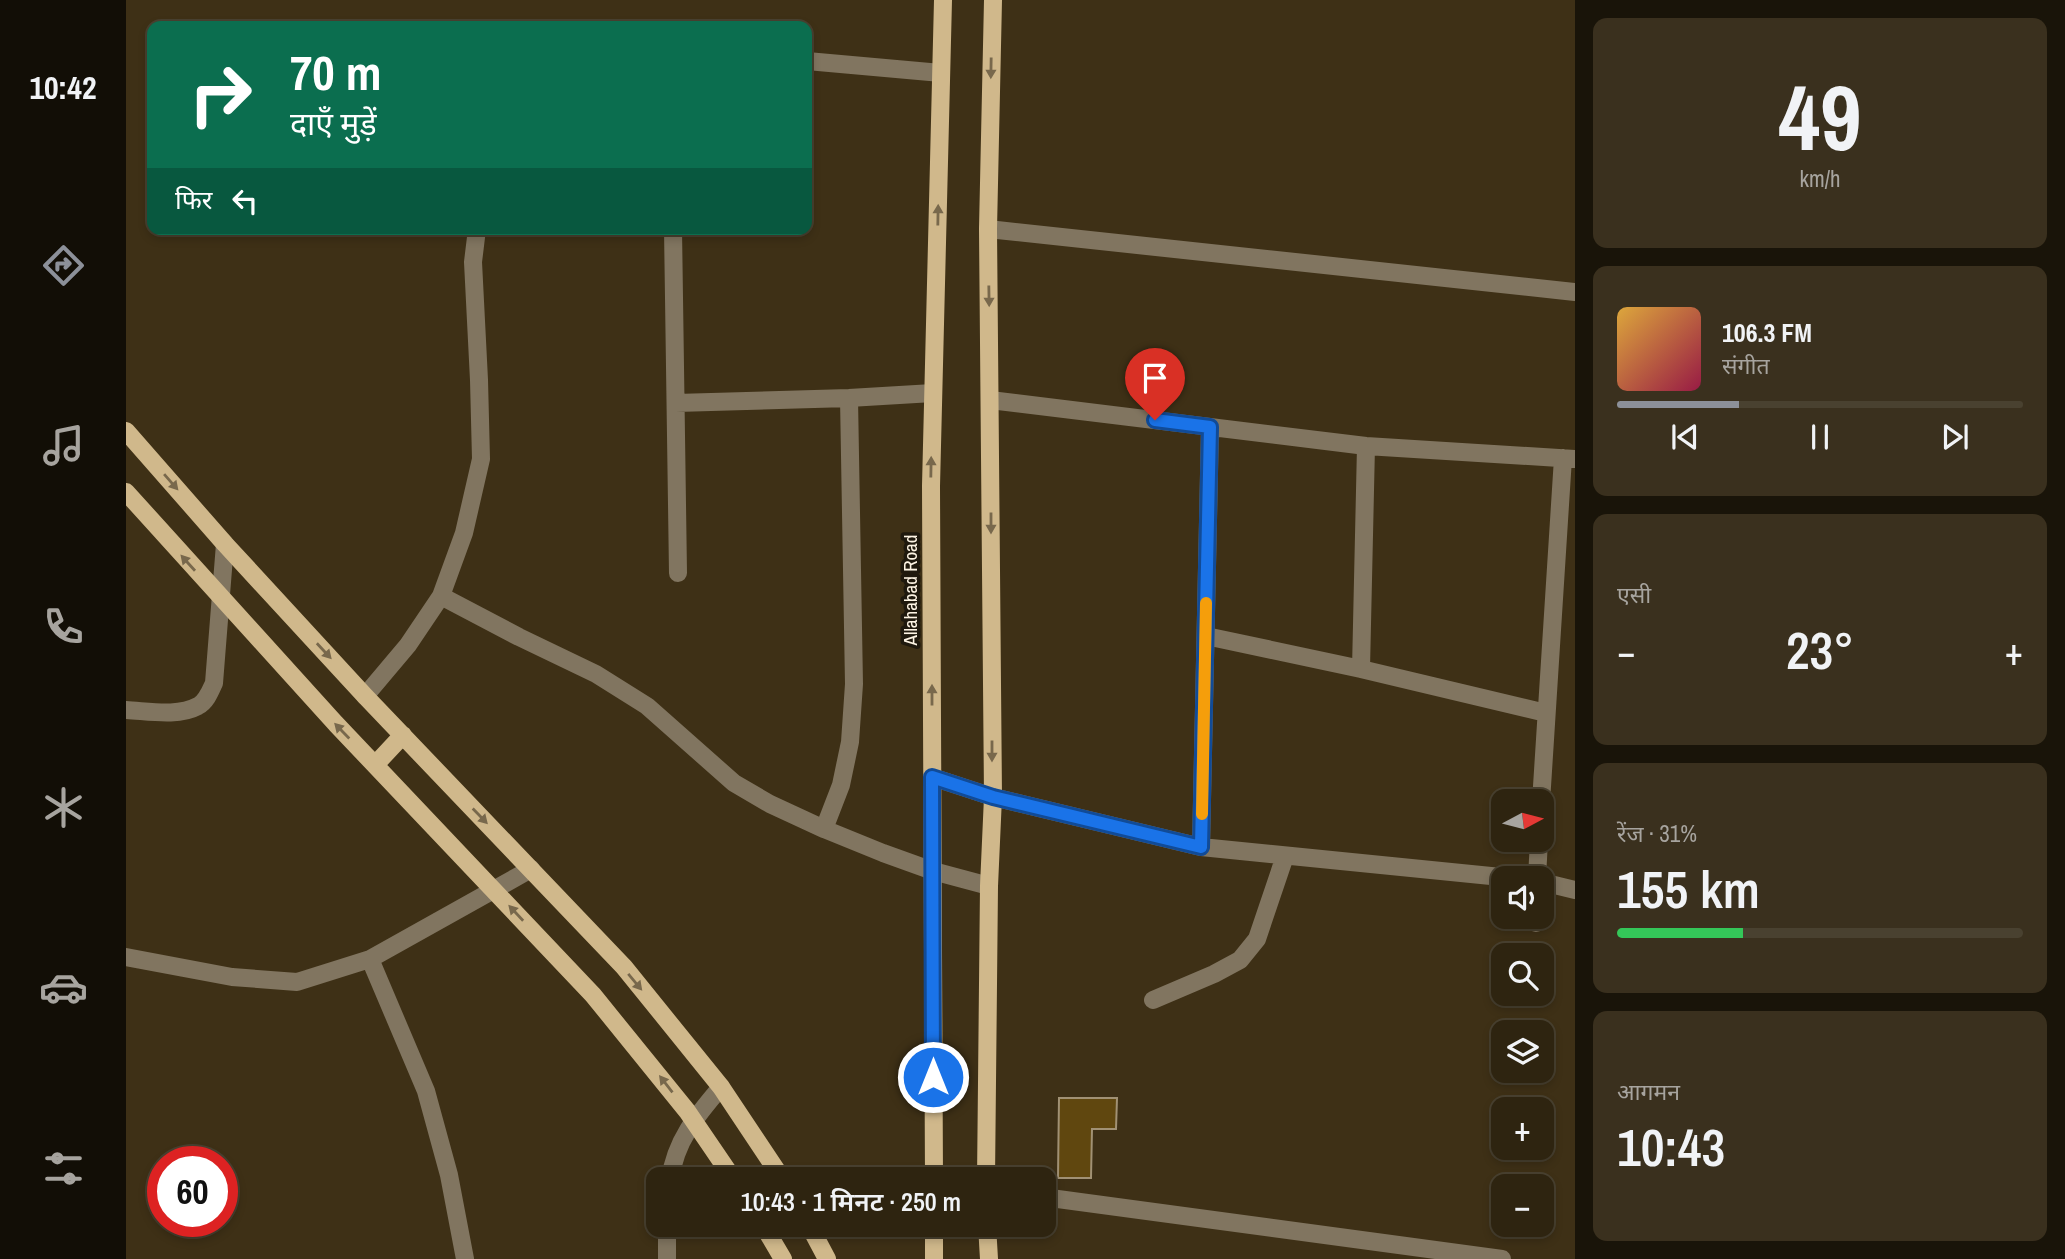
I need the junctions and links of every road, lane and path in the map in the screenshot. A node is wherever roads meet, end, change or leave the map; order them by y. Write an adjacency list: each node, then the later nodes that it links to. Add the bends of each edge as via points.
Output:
1 (943, 0): 4 (main road, Allahabad Road)
2 (993, 0): 5 (main road, one-way to 5)
3 (812, 61): 4 (street)
4 (941, 73): 9 (main road, Allahabad Road, one-way to 4)
5 (988, 229): 8 (street); 11 (main road, one-way to 11)
6 (476, 235): 20 (street, via 473,262 481,459 464,533)
7 (673, 235): 12 (street)
8 (1575, 292)
9 (933, 393): 10 (street); 29 (main road, Allahabad Road, one-way to 9)
10 (849, 398): 12 (street); 32 (street, via 850,742 841,785)
11 (990, 400): 13 (street); 31 (main road, one-way to 31)
12 (676, 403): 19 (street)
13 (1210, 427): 15 (street); 22 (street)
14 (126, 430): 18 (main road, one-way to 18)
15 (1366, 446): 16 (street); 23 (street)
16 (1569, 458): 26 (street)
17 (126, 492): 21 (main road, one-way to 17)
18 (225, 544): 21 (street); 24 (main road, one-way to 24)
19 (678, 573)
20 (441, 596): 24 (street); 32 (street, via 596,674 647,706 734,783)
21 (220, 597): 25 (street, via 214,684 200,706 178,712); 28 (main road, one-way to 21)
22 (1206, 636): 23 (street); 33 (street)
23 (1361, 669): 26 (street)
24 (365, 696): 27 (main road)
25 (126, 710)
26 (1546, 713): 30 (street)
27 (403, 735): 28 (main road); 35 (main road, one-way to 35)
28 (375, 765): 40 (main road)
29 (932, 777): 31 (street); 36 (main road, Allahabad Road)
30 (1542, 789)
31 (993, 797): 33 (street); 39 (main road)
32 (824, 829): 36 (street)
33 (1201, 847): 34 (street)
34 (1285, 856): 37 (street); 44 (street, via 1257,939 1240,960)
35 (531, 869): 40 (street); 45 (main road, one-way to 45, via 624,967)
36 (933, 871): 39 (street); 50 (main road, Allahabad Road)
37 (1491, 876)
38 (1554, 885): 41 (street)
39 (989, 886): 51 (main road)
40 (494, 889): 43 (street); 46 (main road, one-way to 40, via 593,995)
41 (1575, 890)
42 (126, 957): 43 (street, via 232,977 297,982)
43 (370, 959): 58 (street, via 426,1091)
44 (1153, 1000)
45 (721, 1087): 46 (street); 49 (main road)
46 (693, 1119): 47 (street); 48 (main road)
47 (673, 1167)
48 (725, 1167)
49 (774, 1167)
50 (934, 1167)
51 (986, 1167)
52 (1056, 1198): 64 (street)
53 (667, 1237): 59 (street)
54 (770, 1237): 60 (main road)
55 (815, 1237): 61 (main road)
56 (934, 1237): 62 (main road)
57 (988, 1237): 63 (main road)
58 (465, 1259)
59 (667, 1259)
60 (783, 1259)
61 (827, 1259)
62 (934, 1259)
63 (989, 1259)
64 (1502, 1259)

